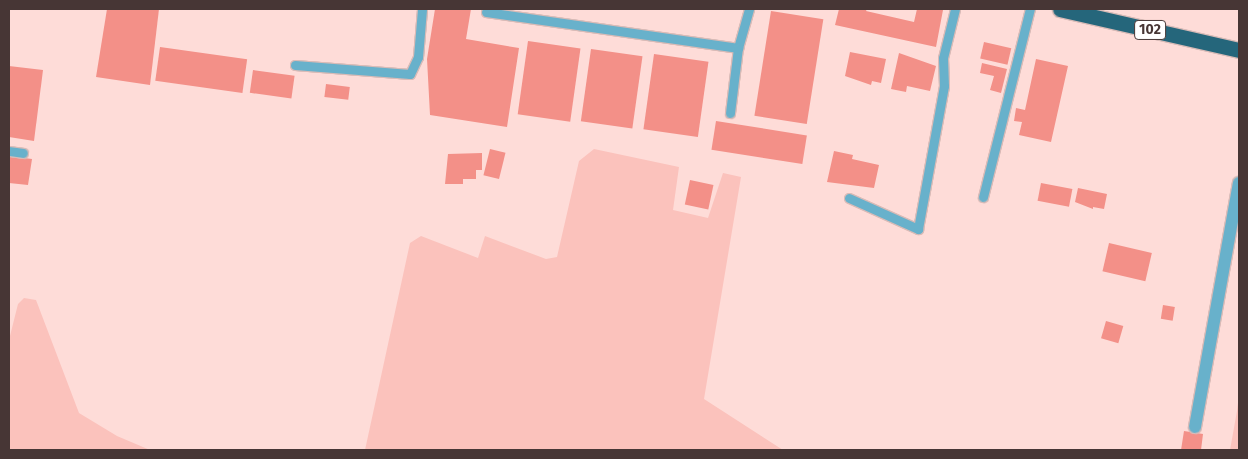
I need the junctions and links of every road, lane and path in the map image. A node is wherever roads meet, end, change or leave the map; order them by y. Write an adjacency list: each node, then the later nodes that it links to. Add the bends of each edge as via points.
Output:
1 (422, 9): 9 (lane, via 418,57 410,74)
2 (749, 9): 7 (lane)
3 (955, 9): 15 (lane, via 943,58 944,86 918,229)
4 (1030, 9): 14 (lane)
5 (1060, 9): 8 (highway, 102)
6 (486, 12): 7 (lane)
7 (738, 48): 10 (lane)
8 (1239, 50)
9 (295, 65)
10 (730, 112)
11 (9, 151): 12 (lane)
12 (23, 153)
13 (1239, 183): 16 (street)
14 (983, 197)
15 (849, 198)
16 (1195, 427)

